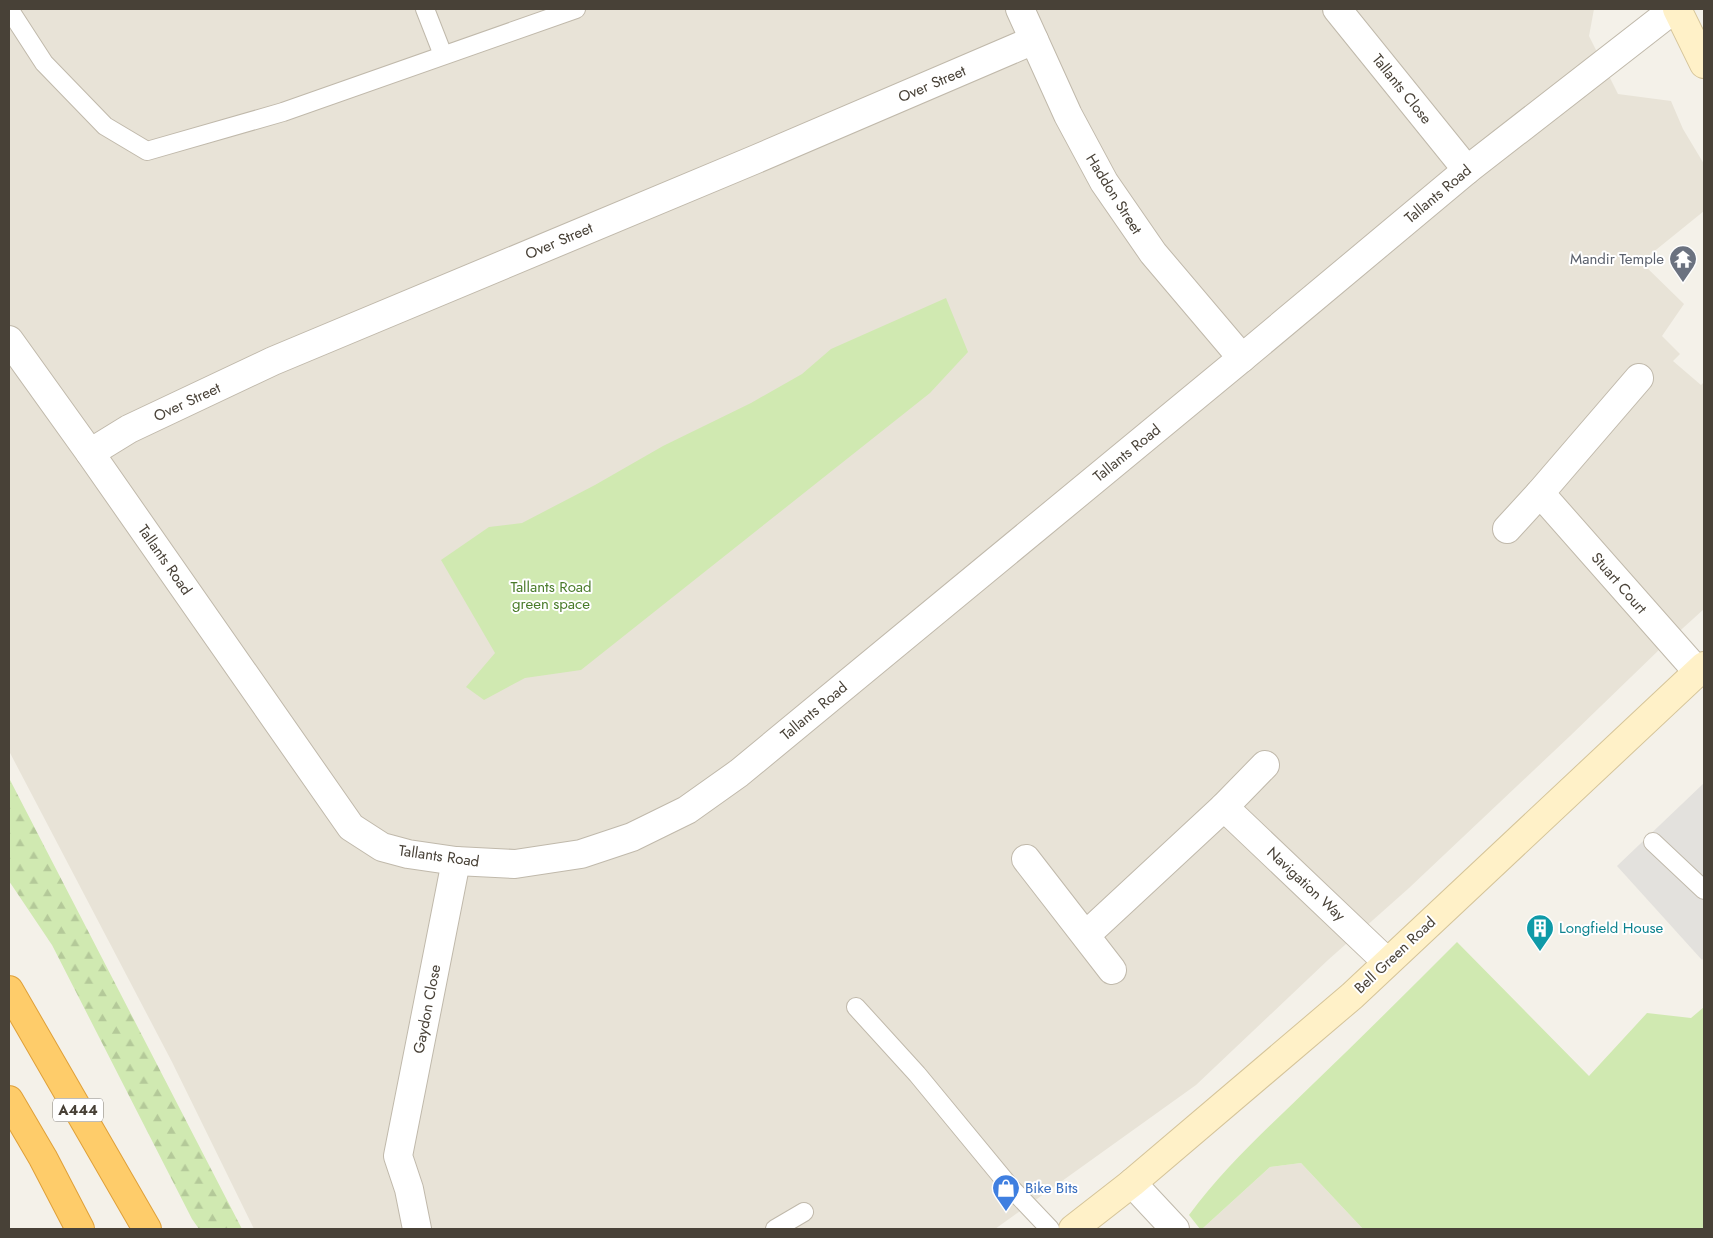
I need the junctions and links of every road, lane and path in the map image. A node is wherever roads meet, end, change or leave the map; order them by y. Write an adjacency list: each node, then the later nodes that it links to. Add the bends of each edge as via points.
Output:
1 (9, 9): 8 (lane, via 44,63 98,119 147,150 283,112)
2 (425, 9): 8 (lane)
3 (576, 9): 8 (lane)
4 (1020, 9): 7 (street, Haddon Street)
5 (1337, 9): 10 (street, Tallants Close)
6 (1676, 9): 9 (main road); 10 (street, Tallants Road)
7 (1034, 40): 12 (street, Haddon Street, via 1068,115 1104,182 1152,253); 14 (street, Over Street, via 273,361 129,429)
8 (443, 56)
9 (1704, 64)
10 (1467, 170): 12 (street, Tallants Road)
11 (9, 340): 14 (street, Tallants Road)
12 (1242, 358): 22 (street, Tallants Road, via 739,773 687,810 632,836 581,854 515,864)
13 (1639, 378): 15 (street)
14 (90, 453): 22 (street, Tallants Road, via 351,827 382,847)
15 (1540, 493): 16 (street); 17 (street, Stuart Court)
16 (1507, 529)
17 (1701, 669): 25 (main road, Bell Green Road)
18 (1265, 765): 19 (street)
19 (1224, 807): 24 (street); 25 (street, Navigation Way)
20 (1653, 842): 23 (lane)
21 (1026, 859): 24 (street)
22 (456, 861): 36 (street, Gaydon Close, via 398,1156)
23 (1704, 890)
24 (1086, 935): 26 (street)
25 (1387, 962): 32 (main road, Bell Green Road, via 1352,996)
26 (1112, 970)
27 (9, 990): 35 (highway, A444)
28 (856, 1007): 38 (lane)
29 (9, 1100): 31 (highway)
30 (9, 1104): 31 (street)
31 (25, 1126): 34 (highway)
32 (1132, 1182): 39 (main road, Bell Green Road); 40 (street)
33 (804, 1212): 37 (lane)
34 (80, 1229)
35 (147, 1229)
36 (417, 1229)
37 (775, 1229)
38 (1050, 1229)
39 (1073, 1229)
40 (1175, 1229)

